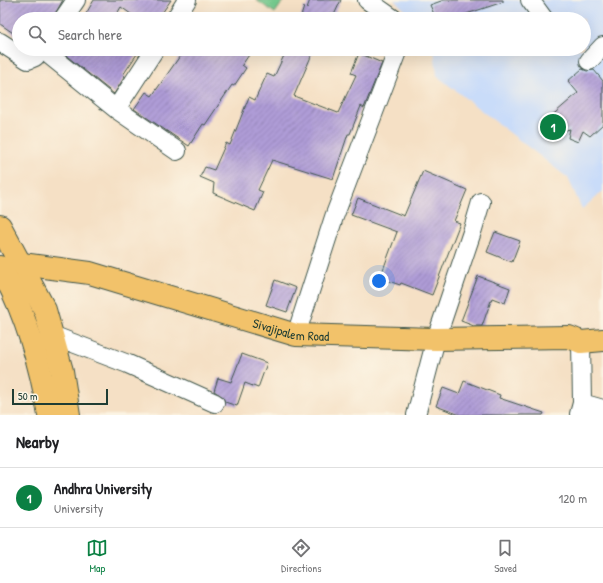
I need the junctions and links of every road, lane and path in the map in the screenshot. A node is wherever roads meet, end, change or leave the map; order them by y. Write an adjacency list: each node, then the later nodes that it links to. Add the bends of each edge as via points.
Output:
1 (76, 0): 5 (street)
2 (187, 0): 6 (street)
3 (367, 0): 7 (street)
4 (530, 0): 8 (street)
5 (68, 12)
6 (179, 12)
7 (384, 12)
8 (539, 12)
9 (0, 42): 10 (street)
10 (12, 50)
11 (22, 56): 12 (street, via 28,60)
12 (36, 56)
13 (52, 56): 16 (street)
14 (150, 56): 16 (street)
15 (395, 56): 23 (street, via 334,217)
16 (116, 109): 17 (street)
17 (177, 151)
18 (481, 202): 25 (street)
19 (0, 226): 20 (main road)
20 (22, 264): 23 (main road, Sivajipalem Road, via 90,273); 24 (main road, via 45,310)
21 (0, 267): 32 (main road, via 22,310 42,374)
22 (603, 327): 26 (main road, Sivajipalem Road, via 583,329)
23 (296, 334): 25 (main road, Sivajipalem Road)
24 (52, 335): 28 (street, via 128,364); 33 (main road, via 62,371)
25 (436, 339): 26 (main road, Sivajipalem Road); 31 (street)
26 (575, 339): 27 (main road, Sivajipalem Road); 29 (street)
27 (603, 340)
28 (215, 402)
29 (580, 409): 30 (street)
30 (603, 409)
31 (421, 414)
32 (49, 415)
33 (68, 415)

